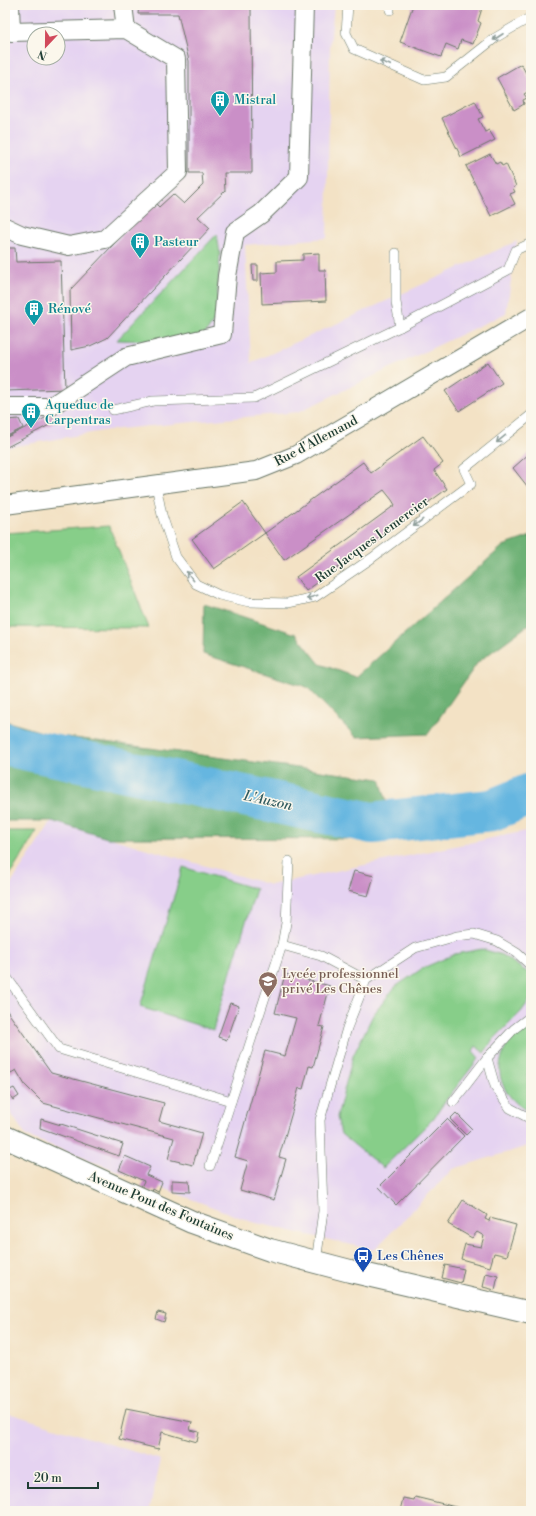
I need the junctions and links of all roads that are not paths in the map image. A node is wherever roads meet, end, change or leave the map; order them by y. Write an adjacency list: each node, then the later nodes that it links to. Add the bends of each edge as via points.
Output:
1 (10, 5): 7 (street)
2 (123, 5): 6 (street)
3 (304, 5): 13 (street, via 299,177 261,214 235,232 226,276 222,334 126,357 50,407)
4 (348, 5): 5 (lane, one-way to 4, via 495,38 446,77 424,80 354,49 346,33)
5 (531, 17)
6 (126, 29): 7 (street); 8 (street, via 176,59 178,172 105,239 69,246 22,235)
7 (8, 36)
8 (5, 227)
9 (531, 243): 12 (lane, via 516,250 508,270)
10 (396, 253): 12 (lane, via 396,302)
11 (531, 317): 16 (street, Rue d'Allemand, via 296,455 256,471)
12 (400, 327): 14 (lane, via 254,398 153,401)
13 (5, 407)
14 (113, 410)
15 (531, 415): 16 (lane, Rue Jacques Lemercier, one-way to 16, via 464,469 471,484 315,597 288,603 249,602 220,595 196,584 176,557 162,515)
16 (156, 485): 17 (street, Rue d'Allemand)
17 (5, 505)
18 (289, 861): 19 (lane, via 286,924)
19 (282, 944): 22 (lane, via 321,956); 25 (lane)
20 (531, 966): 22 (lane, via 517,953 497,941 474,934 415,948)
21 (5, 975): 25 (lane, via 59,1049)
22 (366, 980): 30 (lane, via 347,1028 320,1120 323,1211)
23 (531, 1016): 24 (lane)
24 (488, 1058): 26 (lane); 27 (lane, via 496,1086 510,1108)
25 (231, 1101): 29 (lane)
26 (453, 1102)
27 (531, 1118)
28 (5, 1137): 30 (main road, Avenue Pont des Fontaines, via 192,1222 270,1250)
29 (210, 1166)
30 (316, 1262): 31 (main road, Avenue Pont des Fontaines)
31 (531, 1313)

